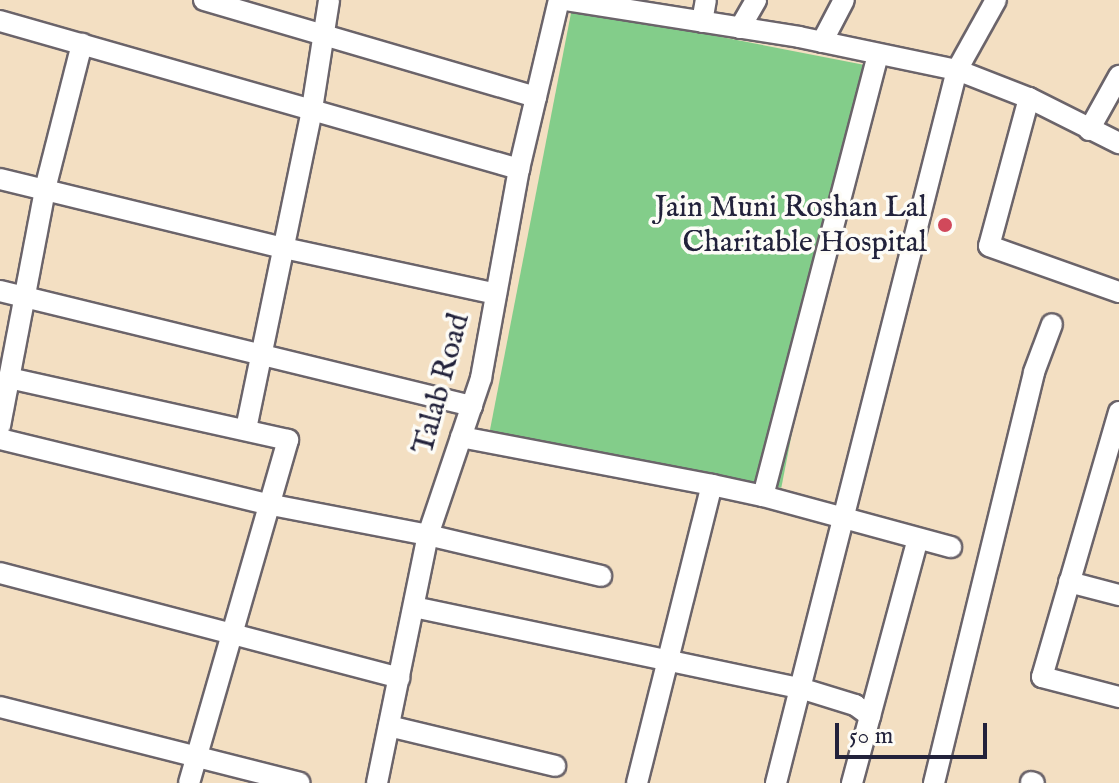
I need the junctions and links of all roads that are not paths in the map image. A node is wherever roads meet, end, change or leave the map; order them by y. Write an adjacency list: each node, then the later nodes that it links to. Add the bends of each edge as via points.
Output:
1 (204, 0): 13 (street)
2 (329, 0): 13 (street)
3 (559, 0): 19 (street, Talab Road)
4 (566, 0): 9 (street)
5 (706, 0): 11 (street)
6 (756, 0): 12 (street)
7 (844, 0): 14 (street)
8 (996, 0): 17 (street)
9 (629, 5): 11 (street)
10 (0, 21): 15 (street)
11 (702, 22): 12 (street)
12 (740, 28): 14 (street)
13 (324, 35): 19 (street); 21 (street)
14 (822, 42): 16 (street)
15 (82, 44): 21 (street); 26 (street)
16 (878, 55): 17 (street); 42 (street)
17 (957, 70): 20 (street); 44 (street)
18 (1119, 76): 22 (street)
19 (536, 97): 24 (street, Talab Road)
20 (1029, 98): 22 (street); 29 (street, via 989,246)
21 (312, 109): 24 (street); 27 (street)
22 (1089, 130): 23 (street)
23 (1119, 143)
24 (519, 169): 30 (street, Talab Road)
25 (0, 179): 26 (street)
26 (45, 189): 27 (street); 31 (street)
27 (284, 248): 30 (street); 33 (street)
28 (0, 291): 31 (street)
29 (1119, 292)
30 (496, 294): 35 (street, Talab Road)
31 (26, 296): 33 (street); 34 (street)
32 (1052, 324): 69 (street, via 1034,372)
33 (260, 354): 35 (street); 38 (street)
34 (9, 378): 37 (street); 38 (street)
35 (472, 406): 39 (street, Talab Road)
36 (1119, 412): 50 (street)
37 (0, 426)
38 (246, 429): 43 (street, via 288,440)
39 (461, 437): 41 (street); 45 (street, Talab Road)
40 (0, 439): 43 (street)
41 (712, 485): 42 (street); 54 (street)
42 (763, 496): 44 (street)
43 (267, 504): 45 (street); 53 (street)
44 (846, 516): 46 (street); 56 (street)
45 (428, 535): 49 (street); 52 (street, Talab Road)
46 (918, 539): 47 (street); 59 (street)
47 (951, 547)
48 (0, 573): 53 (street)
49 (601, 576)
50 (1069, 582): 51 (street); 57 (street, via 1042,677)
51 (1119, 595)
52 (414, 607): 54 (street); 55 (street, Talab Road)
53 (231, 634): 55 (street); 61 (street)
54 (667, 660): 56 (street); 66 (street)
55 (399, 678): 60 (street, Talab Road)
56 (800, 688): 59 (street, via 855,705); 67 (street)
57 (1119, 697)
58 (0, 707): 61 (street)
59 (870, 716): 68 (street)
60 (389, 726): 62 (street); 65 (street, Talab Road)
61 (196, 755): 63 (street); 64 (street)
62 (555, 766)
63 (189, 783)
64 (300, 783)
65 (377, 783)
66 (637, 783)
67 (776, 783)
68 (852, 783)
69 (934, 783)

